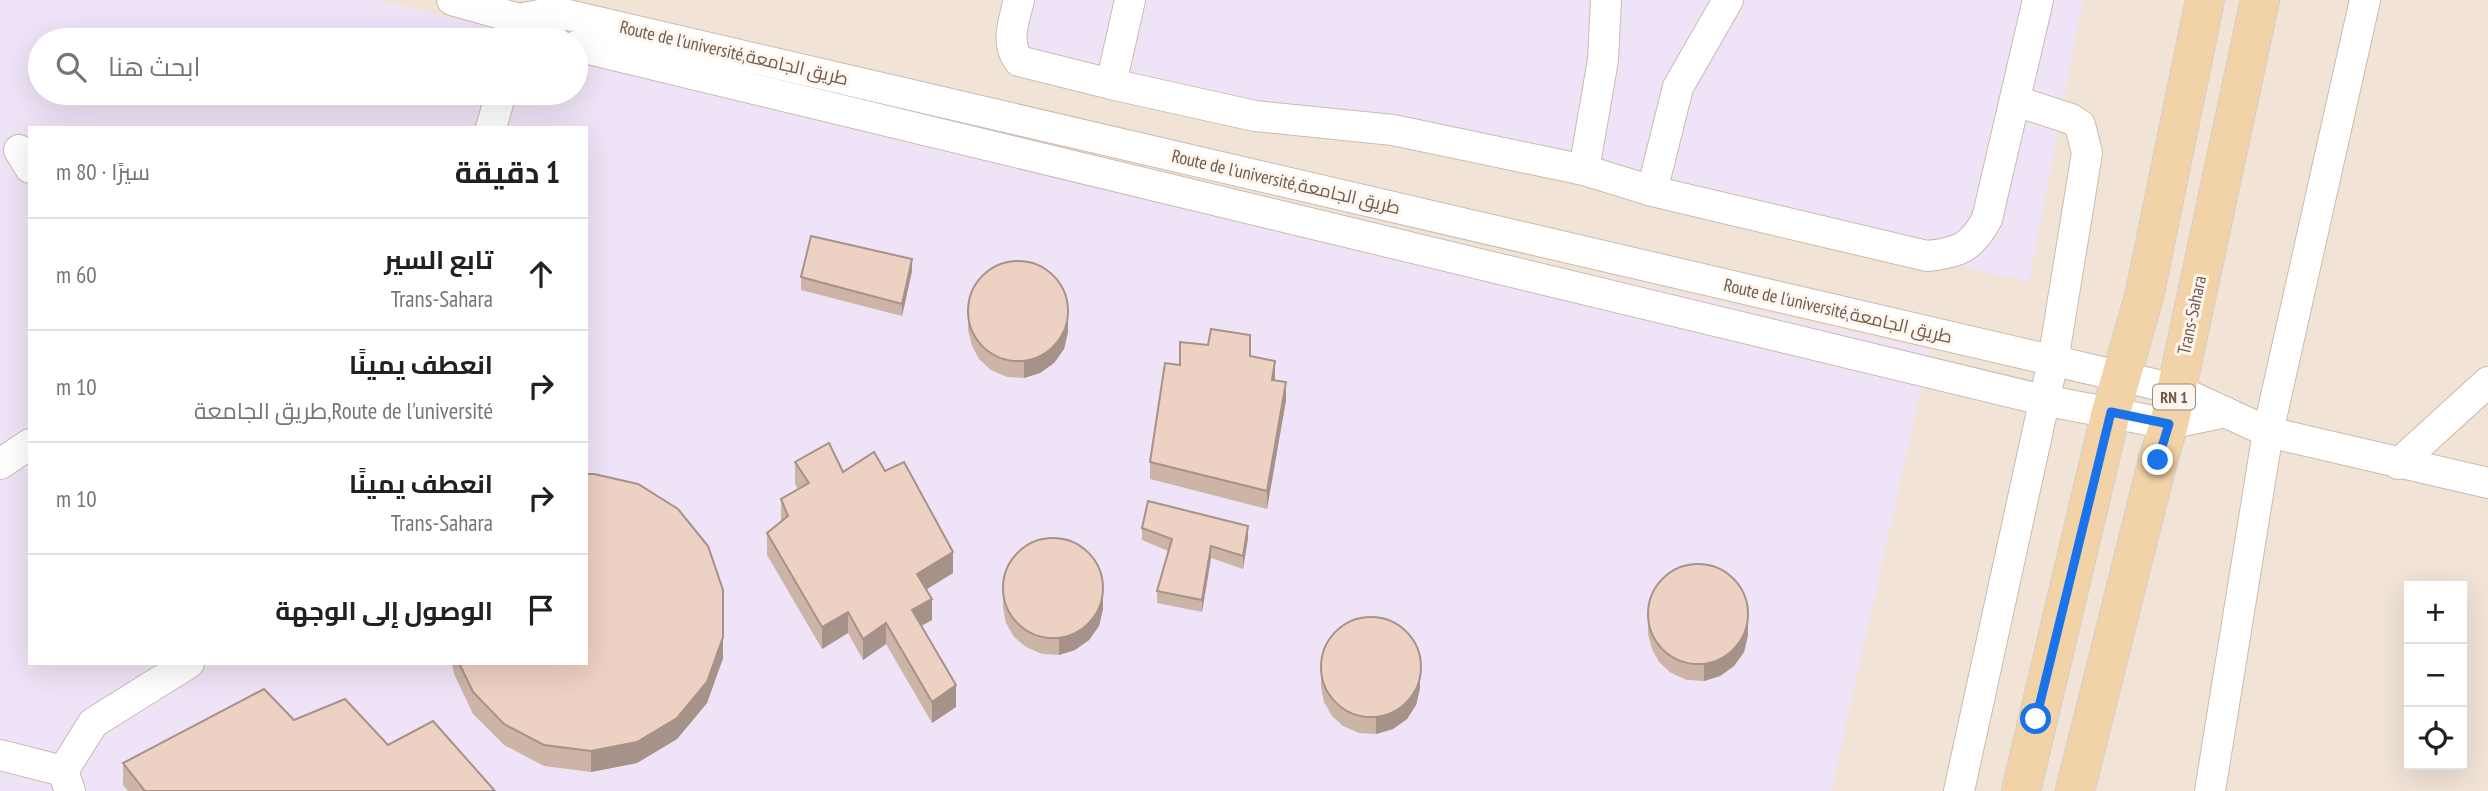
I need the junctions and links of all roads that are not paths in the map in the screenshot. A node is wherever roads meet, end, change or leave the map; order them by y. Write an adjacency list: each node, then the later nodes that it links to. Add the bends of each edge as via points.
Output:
1 (452, 0): 10 (street)
2 (1019, 0): 13 (street, via 1011,42 1019,61)
3 (1130, 0): 13 (street)
4 (1606, 0): 17 (street, via 1603,60)
5 (1728, 0): 18 (street, via 1678,87)
6 (2038, 0): 14 (street)
7 (2205, 0): 21 (main road, via 2144,297)
8 (2260, 0): 23 (main road, Trans-Sahara / RN 1)
9 (2365, 0): 24 (street)
10 (515, 28)
11 (519, 28): 19 (street, Route de l'université,طريق الجامعة, via 555,12)
12 (588, 49): 22 (street, Route de l'université,طريق الجامعة)
13 (1111, 84): 17 (street, via 1255,116 1394,130)
14 (2016, 101): 18 (street, via 1987,219 1978,235 1950,254 1927,256); 19 (street, via 2080,125 2087,153)
15 (498, 105): 16 (street)
16 (492, 126)
17 (1584, 170): 18 (street)
18 (1652, 191)
19 (2053, 361): 21 (street, Route de l'université,طريق الجامعة); 22 (street)
20 (2488, 382): 27 (street)
21 (2116, 395): 22 (street, Route de l'université,طريق الجامعة); 23 (street, Route de l'université,طريق الجامعة); 33 (main road)
22 (2043, 400): 32 (street)
23 (2172, 407): 24 (street, Route de l'université,طريق الجامعة, via 2225,412); 34 (main road, Trans-Sahara / RN 1)
24 (2268, 432): 27 (street, Route de l'université,طريق الجامعة); 35 (street)
25 (28, 445): 26 (street)
26 (0, 464)
27 (2398, 464): 28 (street, Route de l'université,طريق الجامعة)
28 (2488, 483)
29 (186, 665): 31 (street, via 93,723)
30 (0, 755): 31 (street)
31 (66, 781)
32 (1959, 791)
33 (2021, 791)
34 (2075, 791)
35 (2210, 791)

